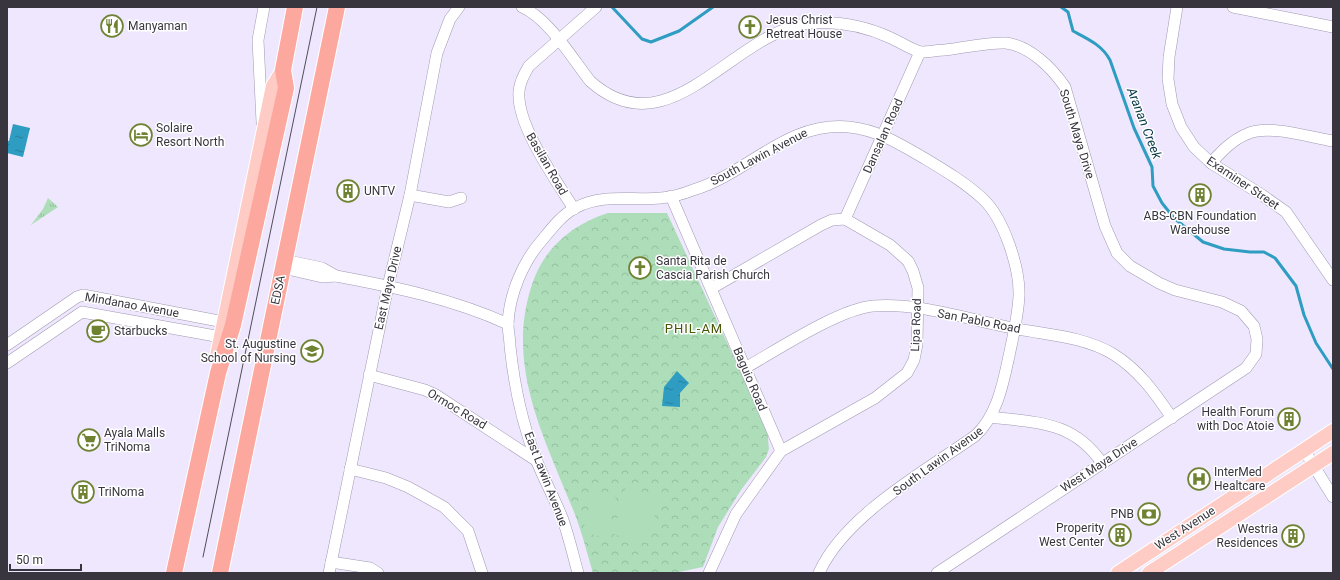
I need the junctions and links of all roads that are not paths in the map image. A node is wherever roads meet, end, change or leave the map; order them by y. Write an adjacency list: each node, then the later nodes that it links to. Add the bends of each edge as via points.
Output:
1 (264, 7): 14 (street, via 258,40)
2 (295, 7): 12 (highway)
3 (337, 7): 22 (highway, EDSA)
4 (459, 7): 17 (street, East Maya Drive, via 450,19 437,53)
5 (522, 7): 10 (street, via 545,23)
6 (596, 7): 10 (street, Basilan Road)
7 (1178, 7): 16 (street, Examiner Street, via 1169,57 1168,79 1172,104 1181,127 1194,147)
8 (1233, 7): 9 (street)
9 (1333, 27)
10 (557, 39): 11 (street, via 598,89 642,104 653,104 686,91 760,42 798,25 832,23 866,28); 20 (street, Basilan Road, via 529,66 522,78 519,97 530,136)
11 (920, 52): 13 (street, Dansalan Road); 34 (street, South Maya Drive, via 1005,43 1022,48 1048,67 1065,87 1104,226 1117,253 1130,266 1159,283 1175,290 1222,302 1241,311 1256,331)
12 (283, 70): 14 (main road, via 273,86); 37 (highway, via 286,88 233,325)
13 (884, 135): 18 (street, South Lawin Avenue, via 850,127 823,126 811,129 796,134 722,179); 21 (street, Dansalan Road); 30 (street, South Lawin Avenue, via 947,172 982,198 992,210 1006,237 1016,268 1019,295)
14 (263, 136): 28 (main road)
15 (1333, 141): 16 (street, via 1262,130 1248,133 1234,141)
16 (1211, 163): 23 (street, Examiner Street, via 1286,212)
17 (410, 195): 19 (street, via 449,202); 24 (street, East Maya Drive)
18 (671, 196): 20 (street, South Lawin Avenue, via 606,198 593,200); 25 (street, Baguio Road)
19 (462, 198)
20 (574, 209): 29 (street, South Lawin Avenue, via 538,244 520,271)
21 (845, 219): 25 (street, via 832,220 821,225); 26 (street, Lipa Road, via 890,245 908,261 917,284)
22 (284, 264): 24 (street, via 322,277 336,276); 52 (highway, EDSA)
23 (1333, 280)
24 (388, 286): 29 (street, via 474,309); 38 (street, East Maya Drive)
25 (712, 288): 36 (street, Baguio Road)
26 (918, 308): 30 (street, San Pablo Road); 36 (street, San Pablo Road, via 873,306 852,311 832,319); 43 (street, Lipa Road, via 917,352 906,373 876,398)
27 (186, 314): 28 (street, Mindanao Avenue); 31 (street, via 188,323); 33 (street, Mindanao Avenue, via 83,295)
28 (224, 322): 32 (main road)
29 (508, 324): 45 (street, East Lawin Avenue, via 523,418)
30 (1014, 328): 39 (street, South Lawin Avenue, via 1005,375); 40 (street, San Pablo Road, via 1075,339 1111,353 1142,377)
31 (182, 330): 32 (street, Mindanao Avenue); 35 (street, Mindanao Avenue, via 82,312)
32 (221, 337): 37 (main road, via 217,355)
33 (7, 345)
34 (1256, 354): 40 (street, West Maya Drive, via 1246,368)
35 (7, 363)
36 (745, 368): 43 (street, Baguio Road)
37 (218, 373): 51 (highway)
38 (368, 375): 45 (street, Ormoc Road, via 436,395); 48 (street, East Maya Drive)
39 (991, 417): 46 (street, via 1060,428 1087,444); 58 (street, South Lawin Avenue, via 975,436 866,514 837,542)
40 (1172, 418): 46 (street, West Maya Drive)
41 (1333, 431): 42 (main road, West Avenue)
42 (1304, 450): 47 (street); 60 (main road, West Avenue)
43 (781, 451): 57 (street, Lipa Road, via 736,514)
44 (1333, 453): 47 (main road, West Avenue)
45 (537, 461): 56 (street, East Lawin Avenue, via 564,523)
46 (1102, 463): 59 (street, West Maya Drive)
47 (1314, 465): 49 (street); 61 (main road, West Avenue)
48 (350, 469): 50 (street, East Maya Drive); 55 (street, via 408,486 444,507 468,531)
49 (1333, 497)
50 (331, 562): 53 (street, East Maya Drive); 54 (street, via 370,568)
51 (174, 573)
52 (220, 573)
53 (329, 573)
54 (378, 573)
55 (482, 573)
56 (578, 573)
57 (709, 573)
58 (819, 573)
59 (937, 573)
60 (1118, 573)
61 (1149, 573)

